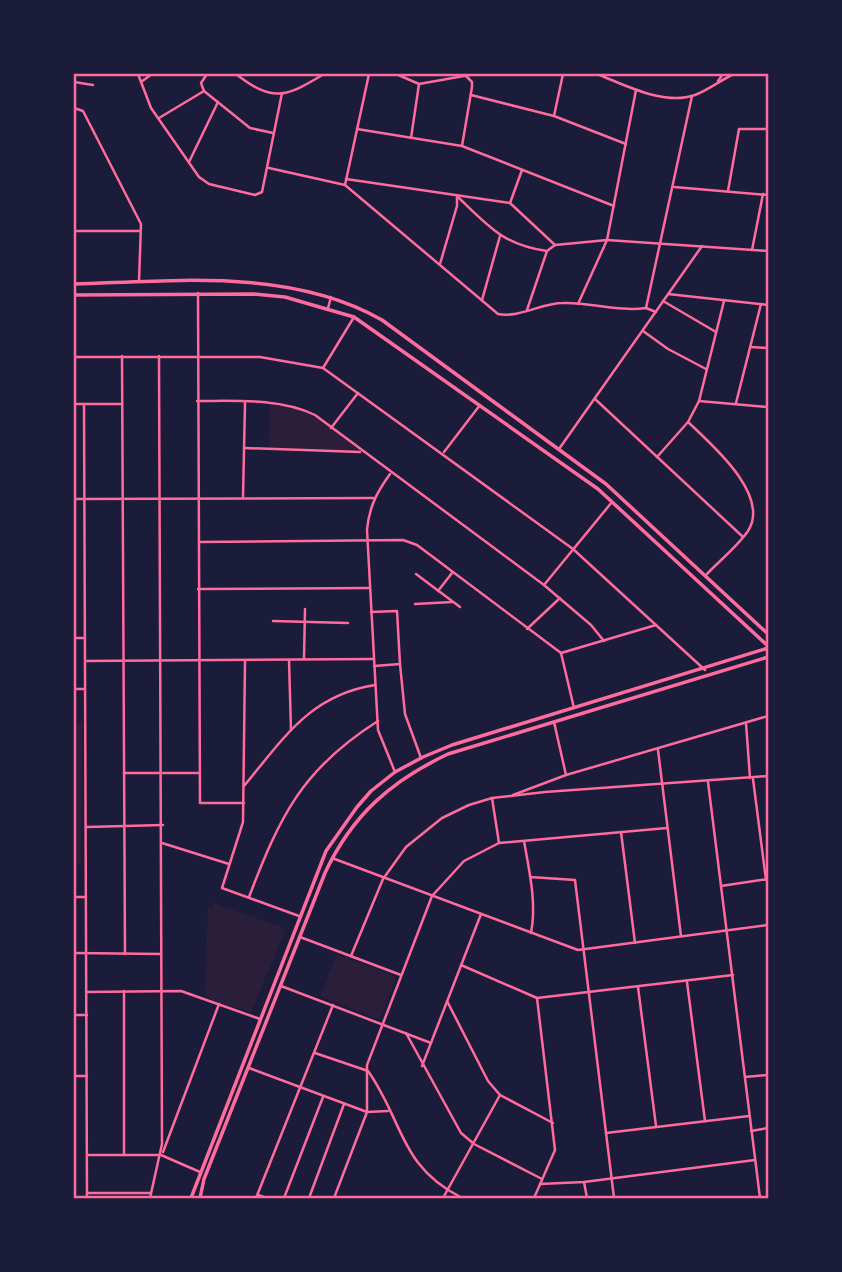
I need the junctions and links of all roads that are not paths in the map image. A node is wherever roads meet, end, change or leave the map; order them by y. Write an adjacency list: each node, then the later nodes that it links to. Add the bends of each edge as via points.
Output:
1 (138, 74): 18 (street)
2 (152, 74): 18 (street)
3 (207, 74): 22 (street, via 201,83)
4 (236, 74): 23 (street, via 252,86)
5 (324, 74): 23 (street, via 294,92)
6 (369, 74): 30 (street)
7 (396, 74): 19 (street)
8 (475, 74): 15 (street)
9 (563, 74): 28 (street)
10 (597, 74): 14 (street)
11 (723, 74): 16 (street)
12 (734, 74): 16 (street)
13 (457, 75): 15 (street); 19 (street)
14 (604, 75): 21 (street)
15 (467, 76): 24 (street, via 472,82)
16 (718, 81): 25 (street)
17 (74, 82): 20 (street)
18 (141, 82): 29 (street)
19 (419, 84): 33 (street)
20 (93, 85)
21 (636, 90): 25 (street); 34 (street)
22 (204, 91): 26 (street); 29 (street)
23 (282, 93): 32 (street)
24 (471, 95): 28 (street); 35 (street)
25 (692, 96): 41 (street)
26 (218, 102): 32 (street, via 250,128); 36 (street)
27 (74, 108): 49 (street, via 83,111)
28 (554, 116): 34 (street)
29 (159, 119): 36 (street)
30 (357, 129): 33 (street); 39 (street)
31 (768, 129): 42 (street, via 740,129)
32 (273, 133): 37 (street)
33 (411, 138): 35 (street)
34 (626, 144): 47 (street)
35 (462, 146): 38 (street)
36 (189, 163): 37 (street, via 209,184 260,194)
37 (269, 168): 40 (street)
38 (522, 170): 46 (street); 47 (street)
39 (346, 179): 40 (street); 45 (street)
40 (345, 185): 58 (street)
41 (674, 187): 42 (street); 52 (street)
42 (728, 191): 43 (street)
43 (762, 194): 44 (street); 55 (street)
44 (768, 195)
45 (457, 196): 46 (street); 50 (street); 58 (street)
46 (510, 203): 53 (street)
47 (614, 206): 51 (street)
48 (74, 231): 49 (street)
49 (141, 231): 59 (street)
50 (500, 236): 56 (street, via 513,244); 67 (street)
51 (607, 240): 52 (street); 53 (street); 70 (street)
52 (662, 243): 54 (street); 74 (street)
53 (555, 245): 56 (street)
54 (702, 246): 55 (street); 64 (street)
55 (752, 250): 57 (street)
56 (547, 251): 75 (street)
57 (768, 251)
58 (440, 265): 67 (street)
59 (139, 282): 60 (street); 61 (street)
60 (208, 282): 63 (street); 66 (street, via 272,286)
61 (74, 284)
62 (198, 293): 63 (street); 65 (street); 82 (street)
63 (207, 293): 73 (street, via 285,297)
64 (668, 294): 68 (street); 69 (street)
65 (74, 295)
66 (331, 297): 73 (street); 102 (street, via 382,320)
67 (482, 300): 75 (street, via 498,314)
68 (663, 301): 76 (street); 79 (street)
69 (724, 301): 71 (street); 79 (street)
70 (578, 304): 74 (street); 75 (street)
71 (761, 304): 72 (street); 80 (street)
72 (768, 305)
73 (328, 308): 77 (street)
74 (646, 308): 76 (street)
75 (527, 310)
76 (656, 312): 78 (street)
77 (354, 317): 86 (street); 97 (street)
78 (643, 330): 87 (street); 89 (street)
79 (716, 332): 87 (street)
80 (750, 347): 81 (street); 93 (street)
81 (768, 348)
82 (197, 355): 85 (street); 86 (street, via 261,357); 90 (street)
83 (74, 356): 84 (street)
84 (122, 356): 85 (street); 96 (street)
85 (159, 356): 110 (street)
86 (323, 368): 88 (street)
87 (706, 369): 92 (street)
88 (358, 393): 100 (street); 104 (street)
89 (595, 399): 102 (street); 105 (street)
90 (197, 401): 91 (street); 107 (street)
91 (245, 401): 100 (street, via 299,408); 101 (street)
92 (699, 401): 93 (street); 99 (street)
93 (736, 403): 98 (street)
94 (74, 404): 95 (street)
95 (83, 404): 96 (street); 113 (street)
96 (122, 404): 109 (street)
97 (480, 405): 104 (street); 114 (street)
98 (768, 407)
99 (688, 422): 105 (street); 117 (street, via 741,477 751,507 749,529)
100 (331, 428): 103 (street)
101 (244, 448): 103 (street); 108 (street)
102 (559, 450): 115 (street)
103 (363, 452): 106 (street)
104 (443, 453): 120 (street)
105 (657, 457): 117 (street)
106 (391, 473): 111 (street); 124 (street)
107 (198, 497): 108 (street); 110 (street); 118 (street)
108 (243, 497): 111 (street)
109 (122, 498): 110 (street); 113 (street); 152 (street)
110 (161, 498): 153 (street)
111 (374, 498): 119 (street, via 368,513)
112 (74, 499): 113 (street)
113 (85, 499): 143 (street)
114 (612, 502): 116 (street); 120 (street)
115 (626, 502): 116 (street); 123 (street)
116 (620, 509): 135 (street)
117 (743, 537): 123 (street)
118 (198, 542): 119 (street); 126 (street)
119 (368, 542): 121 (street, via 403,540 417,545); 125 (street)
120 (573, 549): 124 (street); 139 (street)
121 (452, 573): 127 (street); 140 (street)
122 (415, 574): 127 (street)
123 (706, 576): 131 (street)
124 (544, 585): 128 (street)
125 (370, 588): 126 (street); 134 (street)
126 (198, 589): 154 (street)
127 (439, 591): 129 (street)
128 (560, 598): 140 (street); 144 (street)
129 (452, 602): 130 (street); 132 (street)
130 (415, 604)
131 (739, 606): 135 (street); 141 (street)
132 (460, 607)
133 (305, 609): 137 (street)
134 (371, 612): 149 (street); 156 (street, via 397,611)
135 (733, 613): 145 (street)
136 (273, 621): 137 (street)
137 (305, 622): 138 (street); 148 (street)
138 (348, 623)
139 (656, 625): 144 (street); 158 (street)
140 (527, 629): 146 (street)
141 (768, 634)
142 (74, 638): 143 (street)
143 (85, 638): 151 (street)
144 (604, 641): 146 (street)
145 (768, 647): 158 (street)
146 (562, 653): 162 (street)
147 (768, 657): 165 (street)
148 (304, 659): 149 (street); 150 (street)
149 (373, 659): 157 (street)
150 (289, 660): 155 (street); 167 (street)
151 (86, 661): 152 (street); 161 (street)
152 (123, 661): 153 (street); 171 (street)
153 (161, 661): 154 (street); 172 (street)
154 (199, 661): 155 (street); 173 (street)
155 (245, 661): 179 (street)
156 (400, 664): 157 (street); 169 (street, via 405,714)
157 (374, 666): 159 (street)
158 (705, 670): 162 (street)
159 (375, 685): 164 (street); 167 (street, via 348,689 327,700)
160 (74, 689): 161 (street)
161 (86, 689): 185 (street)
162 (574, 708): 169 (street)
163 (768, 716): 166 (street)
164 (378, 721): 170 (street); 200 (street, via 330,755 304,784 271,839)
165 (554, 722): 174 (street); 191 (street, via 448,754 403,778 370,804)
166 (747, 723): 168 (street); 176 (street)
167 (290, 731): 179 (street)
168 (657, 750): 174 (street); 178 (street)
169 (421, 758): 170 (street)
170 (395, 772): 202 (street, via 341,828 326,851)
171 (124, 774): 172 (street); 184 (street)
172 (162, 774): 173 (street); 183 (street)
173 (199, 774): 182 (street, via 200,803)
174 (566, 775): 180 (street)
175 (768, 776): 176 (street)
176 (752, 778): 177 (street); 195 (street)
177 (708, 781): 178 (street); 196 (street)
178 (662, 784): 180 (street); 186 (street)
179 (244, 786): 182 (street)
180 (510, 796): 181 (street)
181 (492, 798): 190 (street); 194 (street, via 442,818 418,835)
182 (244, 803): 192 (street)
183 (163, 825): 184 (street); 189 (street)
184 (124, 826): 185 (street); 212 (street)
185 (87, 827): 199 (street)
186 (667, 828): 187 (street); 206 (street)
187 (621, 832): 188 (street); 208 (street)
188 (524, 841): 190 (street); 193 (street)
189 (162, 843): 192 (street); 213 (street)
190 (499, 843): 197 (street, via 464,861)
191 (332, 858): 194 (street); 207 (street)
192 (231, 864): 200 (street, via 222,888)
193 (530, 877): 205 (street); 209 (street, via 575,880)
194 (383, 879): 197 (street); 214 (street)
195 (767, 880): 196 (street)
196 (722, 886): 204 (street)
197 (432, 896): 201 (street); 218 (street)
198 (74, 897): 199 (street)
199 (86, 897): 211 (street)
200 (249, 898): 202 (street)
201 (481, 914): 205 (street); 217 (street)
202 (299, 916): 215 (street)
203 (768, 925): 204 (street)
204 (727, 930): 206 (street); 219 (street)
205 (531, 933): 209 (street)
206 (681, 936): 208 (street)
207 (300, 937): 214 (street); 216 (street)
208 (635, 943): 209 (street)
209 (583, 949): 226 (street)
210 (74, 953): 211 (street)
211 (86, 953): 212 (street); 225 (street)
212 (125, 954): 213 (street)
213 (162, 954): 223 (street)
214 (351, 956): 218 (street)
215 (283, 957): 216 (street); 233 (street)
216 (291, 960): 221 (street)
217 (461, 965): 227 (street); 228 (street)
218 (401, 975): 234 (street)
219 (733, 975): 220 (street); 244 (street)
220 (687, 981): 222 (street); 254 (street)
221 (281, 986): 230 (street); 239 (street)
222 (638, 987): 226 (street); 256 (street)
223 (162, 990): 224 (street); 229 (street); 263 (street)
224 (124, 991): 225 (street); 262 (street)
225 (86, 992): 232 (street)
226 (589, 993): 227 (street); 259 (street)
227 (537, 998): 255 (street)
228 (447, 1001): 236 (street); 248 (street, via 488,1082)
229 (220, 1003): 233 (street); 263 (street)
230 (333, 1005): 234 (street); 237 (street)
231 (74, 1015): 232 (street)
232 (87, 1015): 243 (street)
233 (260, 1019): 245 (street)
234 (381, 1023): 235 (street); 240 (street)
235 (406, 1033): 236 (street); 238 (street)
236 (431, 1043): 238 (street)
237 (315, 1053): 240 (street); 247 (street)
238 (422, 1066): 260 (street, via 461,1133)
239 (249, 1068): 246 (street); 247 (street)
240 (368, 1071): 251 (street); 252 (street)
241 (768, 1075): 244 (street)
242 (74, 1076): 243 (street)
243 (87, 1076): 261 (street)
244 (745, 1077): 253 (street)
245 (237, 1078): 246 (street); 265 (street)
246 (244, 1081): 276 (street)
247 (301, 1087): 249 (street); 272 (street)
248 (500, 1095): 255 (street); 260 (street)
249 (323, 1096): 250 (street); 278 (street)
250 (345, 1104): 252 (street); 279 (street)
251 (390, 1111): 252 (street); 269 (street, via 417,1165)
252 (367, 1112): 280 (street)
253 (749, 1116): 254 (street); 258 (street)
254 (705, 1121): 256 (street)
255 (554, 1123): 267 (street, via 555,1150)
256 (656, 1127): 259 (street)
257 (768, 1128): 258 (street)
258 (751, 1131): 264 (street)
259 (607, 1133): 266 (street)
260 (474, 1144): 267 (street); 269 (street)
261 (88, 1155): 262 (street); 271 (street)
262 (124, 1155): 263 (street)
263 (161, 1155): 265 (street); 270 (street)
264 (755, 1160): 266 (street); 286 (street)
265 (200, 1172): 275 (street)
266 (612, 1178): 268 (street); 285 (street)
267 (541, 1182): 268 (street); 283 (street)
268 (584, 1182): 284 (street)
269 (448, 1191): 281 (street); 282 (street)
270 (151, 1192): 271 (street); 274 (street)
271 (87, 1193): 273 (street)
272 (257, 1197): 277 (street)
273 (87, 1199)
274 (150, 1199)
275 (191, 1199)
276 (200, 1199)
277 (267, 1199)
278 (284, 1199)
279 (309, 1199)
280 (334, 1199)
281 (443, 1199)
282 (462, 1199)
283 (534, 1199)
284 (587, 1199)
285 (614, 1199)
286 (760, 1199)

